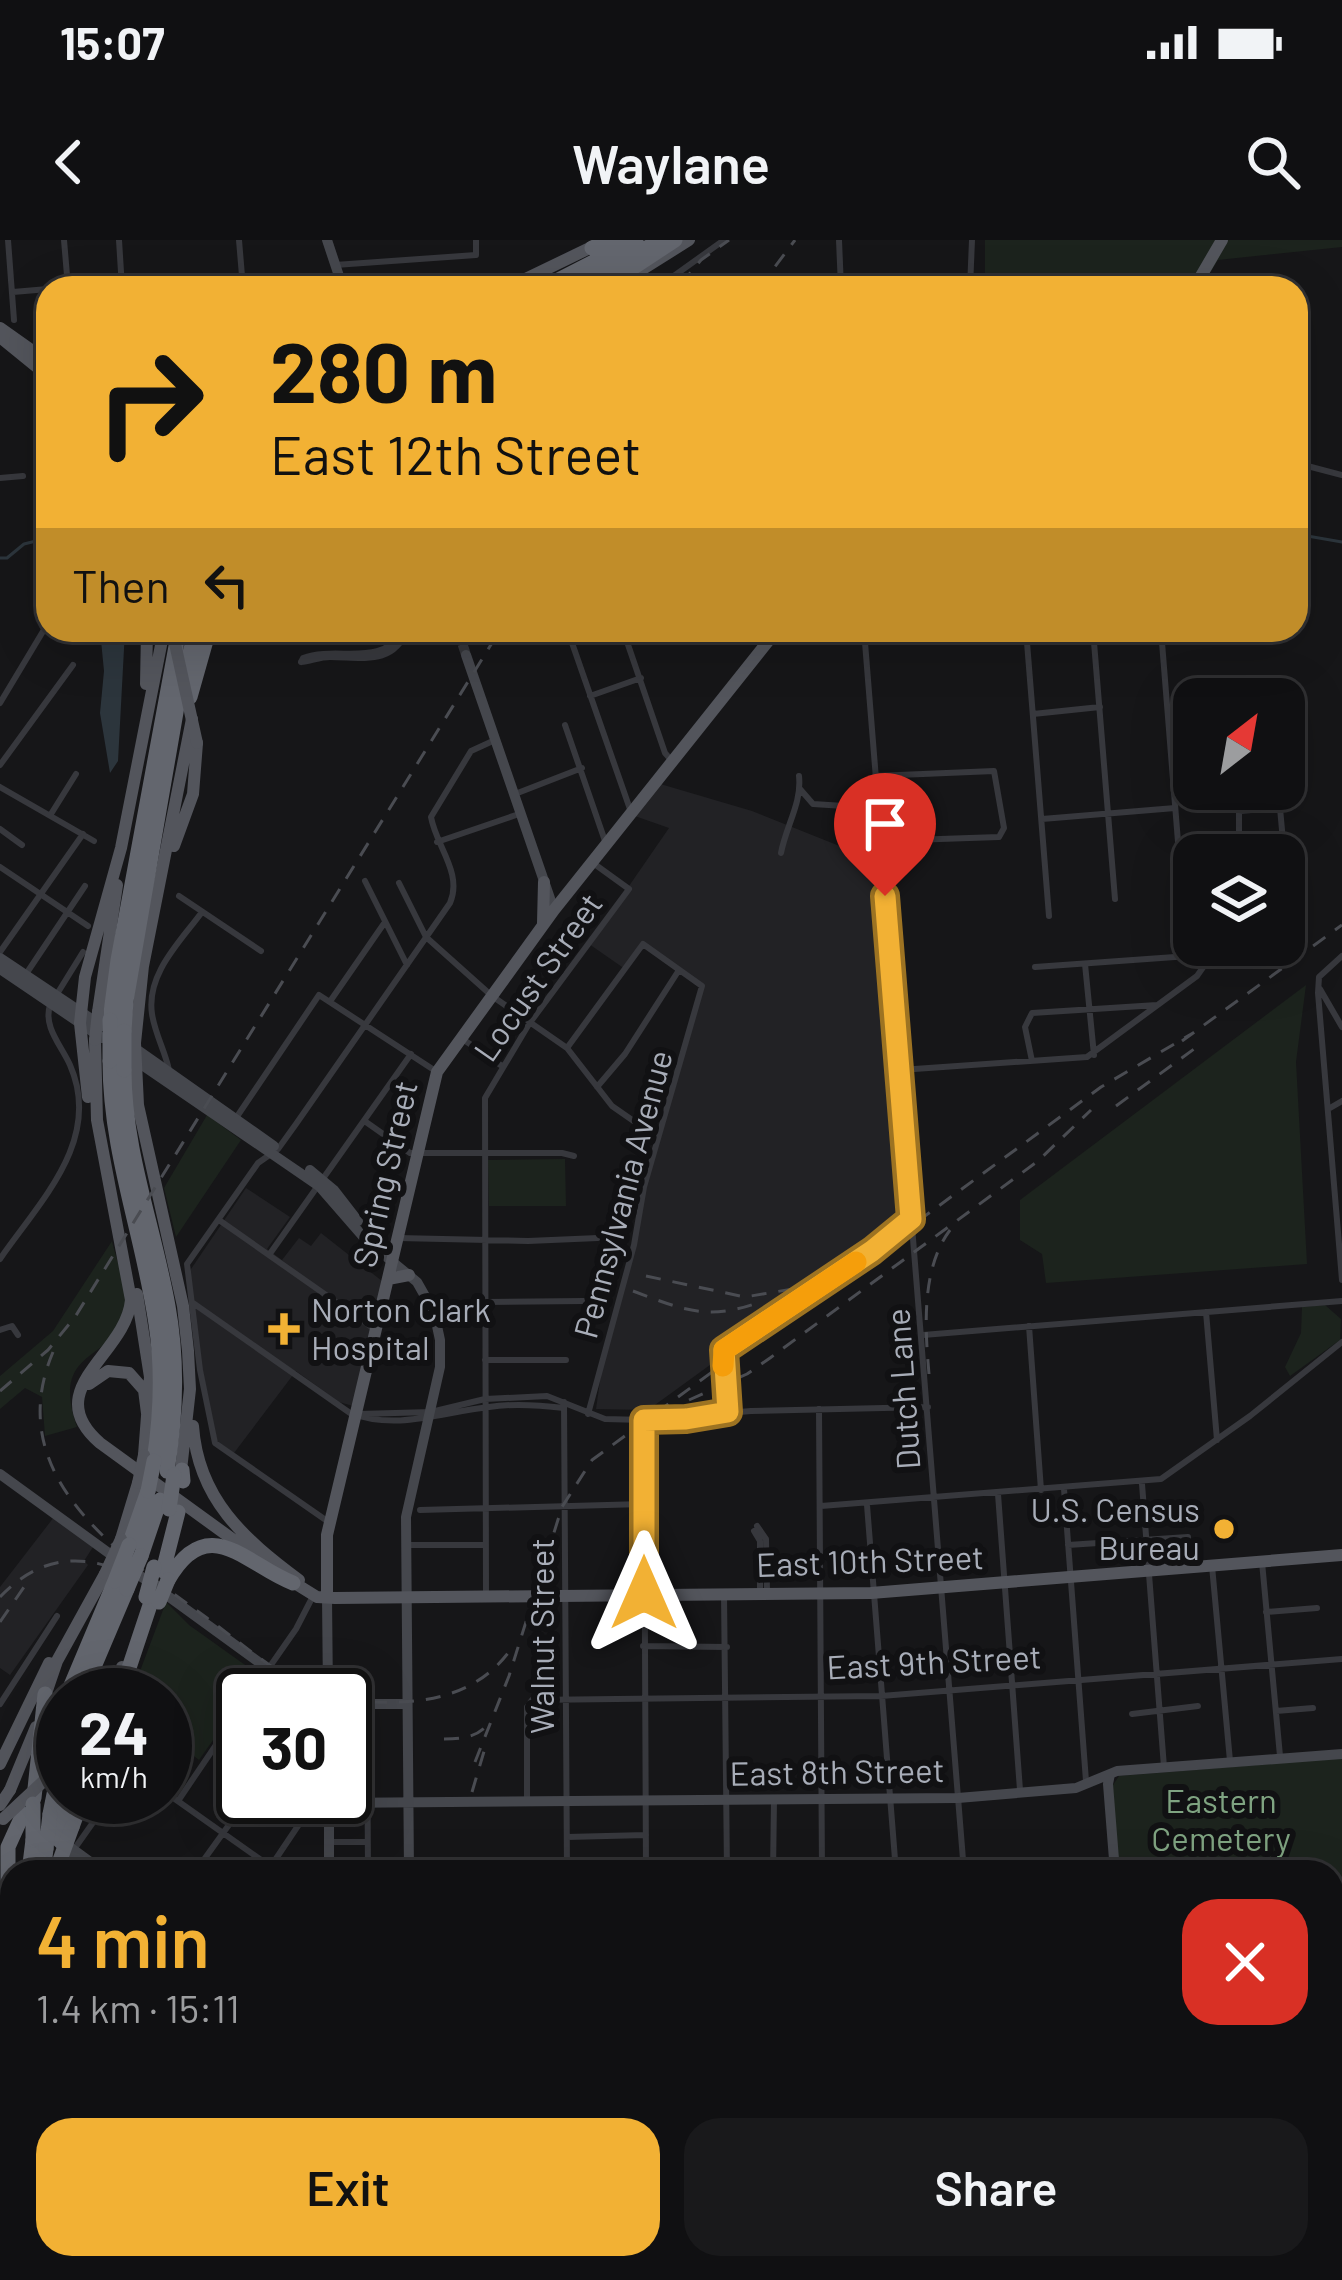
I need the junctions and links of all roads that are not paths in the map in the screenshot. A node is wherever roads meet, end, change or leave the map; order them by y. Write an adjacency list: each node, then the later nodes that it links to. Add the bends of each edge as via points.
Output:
1 (8, 240): 31 (street)
2 (64, 240): 17 (street)
3 (118, 240): 18 (street)
4 (239, 240): 19 (street)
5 (327, 240): 16 (street)
6 (476, 240): 16 (street, via 476,255)
7 (636, 240): 22 (highway)
8 (661, 240): 23 (highway)
9 (675, 240): 24 (highway)
10 (689, 240): 25 (main road)
11 (724, 240): 26 (street)
12 (838, 240): 27 (street)
13 (973, 240): 28 (street)
14 (1222, 240): 29 (main road)
15 (603, 242): 21 (main road)
16 (335, 265): 20 (street)
17 (64, 276)
18 (121, 276)
19 (242, 276)
20 (339, 276)
21 (532, 276)
22 (566, 276)
23 (596, 276)
24 (620, 276)
25 (632, 276)
26 (674, 276)
27 (840, 276)
28 (971, 276)
29 (1201, 276)
30 (36, 290): 31 (street)
31 (13, 292): 32 (street)
32 (14, 320)
33 (0, 328): 35 (main road)
34 (0, 338): 36 (main road)
35 (36, 354)
36 (36, 366)
37 (1308, 466): 38 (street)
38 (1342, 475)
39 (23, 476): 40 (street)
40 (0, 478)
41 (37, 642): 62 (street)
42 (145, 642): 66 (main road)
43 (169, 642): 66 (main road)
44 (170, 642): 135 (highway)
45 (175, 642): 101 (main road, bridge, via 197,743 193,794)
46 (193, 642): 86 (highway)
47 (206, 642): 86 (highway)
48 (208, 642): 101 (main road)
49 (396, 642): 50 (street, via 380,652 326,652 301,662 382,657)
50 (400, 642)
51 (572, 642): 61 (street)
52 (628, 642): 60 (street)
53 (766, 642): 68 (main road, Spring Street)
54 (865, 642): 73 (street, Dutch Lane)
55 (1026, 642): 64 (street)
56 (1094, 642): 63 (street)
57 (1162, 642): 74 (street)
58 (466, 656): 67 (street)
59 (73, 665): 69 (street)
60 (641, 678): 61 (street); 68 (street)
61 (590, 696): 85 (street)
62 (0, 703)
63 (1100, 707): 64 (street); 84 (street)
64 (1033, 714): 87 (street)
65 (565, 725): 70 (street)
66 (141, 739): 97 (main road)
67 (495, 740): 77 (street); 93 (street, via 471,751 433,812)
68 (672, 762): 85 (main road, Spring Street)
69 (0, 765)
70 (582, 768): 77 (street); 96 (street)
71 (76, 774): 83 (street)
72 (799, 776): 76 (street)
73 (875, 776): 80 (street, Dutch Lane); 94 (street, via 995,771 1004,828 1000,836)
74 (1173, 783)
75 (0, 787): 83 (street)
76 (800, 789): 78 (street); 79 (street)
77 (515, 794): 82 (street)
78 (813, 804): 79 (street); 80 (street)
79 (798, 805): 98 (street)
80 (876, 808): 94 (street, Dutch Lane)
81 (1173, 808): 84 (street)
82 (521, 813): 93 (street); 104 (street)
83 (51, 814): 89 (street)
84 (1108, 814): 87 (street); 110 (street)
85 (632, 815): 96 (main road, Spring Street)
86 (159, 816): 135 (highway)
87 (1042, 819): 114 (street)
88 (0, 829): 95 (street)
89 (82, 834): 92 (street); 108 (street)
90 (1239, 834): 91 (street, via 1239,811 1280,808)
91 (1282, 834)
92 (94, 841)
93 (437, 842): 118 (street, via 455,887)
94 (881, 842): 147 (street, Dutch Lane)
95 (22, 845)
96 (606, 847): 99 (main road, Spring Street)
97 (121, 848): 135 (main road); 136 (main road, via 87,966)
98 (781, 853)
99 (593, 863): 111 (main road, Spring Street); 138 (street, Locust Street, via 629,889)
100 (0, 867): 102 (street)
101 (163, 868): 143 (main road)
102 (8, 872): 106 (street); 108 (street)
103 (365, 881): 115 (street)
104 (544, 882): 111 (street); 117 (main road)
105 (400, 883): 118 (street)
106 (0, 885)
107 (85, 886): 112 (street)
108 (40, 894): 112 (street); 121 (street)
109 (178, 896): 113 (street)
110 (1115, 899)
111 (554, 910): 117 (main road, Spring Street)
112 (68, 912): 116 (street); 128 (street)
113 (202, 912): 119 (street); 149 (street, via 153,987)
114 (1049, 916)
115 (385, 922): 124 (street); 132 (street)
116 (88, 926)
117 (541, 928): 130 (main road, Spring Street)
118 (426, 937): 124 (street); 130 (street)
119 (261, 950)
120 (83, 952): 131 (street)
121 (0, 955): 128 (street)
122 (1342, 956): 129 (street)
123 (1085, 964): 125 (street); 133 (street, via 1202,960 1197,976); 134 (street)
124 (407, 965): 137 (street)
125 (1035, 968)
126 (0, 969): 131 (street)
127 (680, 970): 141 (street, via 643,944); 150 (street); 196 (street, Pennsylvania Avenue, via 703,988)
128 (26, 974): 131 (street)
129 (1318, 986): 139 (street); 152 (street)
130 (492, 996): 138 (street); 140 (main road, Spring Street)
131 (53, 999): 136 (street); 172 (street, via 47,1019 76,1082 79,1128 63,1170)
132 (332, 1000): 137 (street); 155 (street, via 319,995)
133 (1160, 1004): 134 (street); 144 (street)
134 (1088, 1010): 144 (street); 145 (street, via 1034,1012 1027,1019)
135 (107, 1015): 143 (highway, bridge); 143 (main road, bridge)
136 (81, 1018): 143 (street); 161 (main road)
137 (368, 1024): 142 (street); 156 (street)
138 (529, 1024): 141 (street); 146 (street, Locust Street)
139 (1342, 1028)
140 (461, 1038): 146 (street); 148 (main road, Spring Street)
141 (567, 1048): 150 (street)
142 (411, 1054): 148 (street); 153 (street)
143 (117, 1055): 149 (street); 161 (main road, via 97,1120); 191 (main road, via 182,1306); 203 (highway, via 115,1142 160,1348); 203 (highway, via 170,1322 176,1384)
144 (1094, 1055): 145 (street)
145 (1032, 1061): 147 (street)
146 (502, 1066): 158 (street, Locust Street, via 485,1098)
147 (900, 1070): 164 (street, Dutch Lane)
148 (437, 1072): 157 (main road, Spring Street)
149 (166, 1077): 155 (street)
150 (597, 1087): 154 (street)
151 (1342, 1101): 152 (street)
152 (1330, 1108): 160 (street)
153 (364, 1121): 157 (street); 162 (street)
154 (635, 1122)
155 (233, 1123): 156 (street)
156 (274, 1150): 162 (street); 165 (street)
157 (416, 1152): 158 (street); 166 (main road, Spring Street)
158 (484, 1152): 159 (street); 168 (street, Locust Street)
159 (574, 1156)
160 (1338, 1164): 163 (street)
161 (106, 1173): 173 (main road)
162 (321, 1183): 169 (street); 170 (street); 174 (street, via 365,1240)
163 (1339, 1203): 171 (street)
164 (911, 1219): 187 (street, Dutch Lane); 197 (street, via 724,1350)
165 (219, 1220): 170 (street); 181 (street, via 187,1264)
166 (396, 1236): 168 (street); 169 (main road); 174 (main road, Spring Street)
167 (598, 1238): 168 (street)
168 (485, 1240): 180 (street, Locust Street)
169 (376, 1243): 174 (street)
170 (269, 1255): 185 (street)
171 (1341, 1257): 177 (street)
172 (0, 1258)
173 (126, 1258): 201 (main road, via 149,1358); 232 (main road, via 129,1318 83,1384 80,1420 100,1443)
174 (392, 1260): 175 (street); 176 (main road, Spring Street)
175 (410, 1274): 176 (main road); 199 (street, via 440,1334)
176 (388, 1279): 185 (main road, Spring Street)
177 (1342, 1280)
178 (584, 1301): 180 (street)
179 (1342, 1301): 182 (street)
180 (485, 1302): 189 (street, Locust Street)
181 (193, 1303): 198 (street); 217 (street, via 214,1440)
182 (1206, 1312): 183 (street); 202 (street)
183 (1029, 1326): 187 (street); 207 (street)
184 (0, 1330): 186 (street, via 12,1326)
185 (376, 1330): 198 (main road, Spring Street)
186 (18, 1335)
187 (923, 1335): 194 (street, Dutch Lane)
188 (1342, 1342): 202 (street)
189 (485, 1360): 190 (street); 192 (street, Locust Street)
190 (566, 1360)
191 (190, 1389): 203 (main road); 225 (main road, via 195,1450 212,1496)
192 (485, 1403): 193 (street); 199 (street); 215 (street, Locust Street)
193 (564, 1404): 196 (street); 214 (street, Walnut Street)
194 (928, 1407): 195 (street); 209 (street, Dutch Lane)
195 (819, 1409): 197 (street); 213 (street)
196 (586, 1412): 200 (street)
197 (728, 1412): 200 (street)
198 (356, 1415): 199 (street); 217 (main road, Spring Street)
199 (430, 1416): 221 (street, via 409,1491)
200 (644, 1420): 211 (street)
201 (148, 1421): 203 (main road); 225 (main road, via 144,1390 130,1373 105,1372 87,1387 84,1414 98,1436)
202 (1217, 1441): 205 (street)
203 (169, 1471): 210 (highway, bridge); 210 (main road, bridge)
204 (0, 1474): 229 (street)
205 (1142, 1484): 206 (street); 220 (street)
206 (1064, 1490): 207 (street); 223 (street)
207 (1041, 1491): 208 (street)
208 (998, 1494): 209 (street); 233 (street)
209 (936, 1499): 212 (street); 234 (street, Dutch Lane)
210 (161, 1501): 229 (highway); 229 (highway)
211 (643, 1504): 214 (street); 239 (street)
212 (867, 1504): 213 (street); 238 (street)
213 (821, 1505): 236 (street)
214 (565, 1506): 215 (street); 241 (street, Walnut Street)
215 (486, 1508): 216 (street); 222 (street, Locust Street)
216 (420, 1510)
217 (330, 1523): 243 (main road, Spring Street)
218 (756, 1528): 235 (street)
219 (1188, 1537): 220 (street)
220 (1145, 1539): 223 (street); 228 (street)
221 (406, 1545): 222 (street); 244 (street)
222 (485, 1545): 245 (street, Locust Street)
223 (1068, 1545): 230 (street)
224 (1342, 1556): 226 (main road, East 10th Street)
225 (268, 1557): 243 (main road)
226 (1262, 1562): 227 (main road, East 10th Street); 247 (street)
227 (1213, 1566): 228 (main road, East 10th Street); 263 (street)
228 (1150, 1570): 230 (main road, East 10th Street); 264 (street)
229 (151, 1575): 231 (highway, bridge); 232 (highway, via 222,1545); 258 (main road); 259 (highway); 260 (street)
230 (1070, 1577): 233 (main road, East 10th Street); 265 (street)
231 (116, 1581): 242 (main road); 249 (highway); 255 (highway)
232 (293, 1583): 240 (main road)
233 (1005, 1583): 234 (main road, East 10th Street); 266 (street)
234 (940, 1588): 238 (main road, East 10th Street); 267 (street, Dutch Lane)
235 (763, 1591): 236 (main road, East 10th Street); 237 (main road, East 10th Street)
236 (820, 1591): 238 (main road, East 10th Street); 269 (street)
237 (724, 1592): 239 (main road, East 10th Street); 251 (street)
238 (872, 1592): 270 (street)
239 (644, 1593): 241 (main road, East 10th Street); 250 (street)
240 (311, 1594): 243 (main road, East 10th Street); 261 (street)
241 (565, 1594): 245 (main road, East 10th Street); 272 (street, Walnut Street)
242 (92, 1597): 254 (main road); 285 (main road, via 35,1688)
243 (327, 1597): 244 (main road, East 10th Street); 262 (street, Spring Street)
244 (406, 1597): 245 (main road, East 10th Street); 275 (street)
245 (486, 1597)
246 (1317, 1608): 247 (street)
247 (1266, 1612): 253 (street)
248 (57, 1616): 273 (street)
249 (113, 1626): 256 (highway); 257 (highway)
250 (643, 1646): 251 (street); 268 (street)
251 (727, 1647): 271 (street)
252 (1342, 1658): 253 (street, East 9th Street)
253 (1272, 1664): 263 (street, East 9th Street); 279 (street)
254 (54, 1668)
255 (79, 1668)
256 (94, 1668)
257 (100, 1668)
258 (121, 1668)
259 (125, 1668)
260 (263, 1668)
261 (269, 1668)
262 (328, 1668)
263 (1223, 1668): 264 (street, East 9th Street); 286 (street)
264 (1159, 1674): 265 (street, East 9th Street); 278 (street)
265 (1077, 1679): 266 (street, East 9th Street); 291 (street)
266 (1014, 1686): 267 (street, East 9th Street); 292 (street)
267 (951, 1692): 270 (street, East 9th Street); 293 (street, Dutch Lane)
268 (644, 1696): 271 (street, East 9th Street); 272 (street, East 9th Street); 295 (street)
269 (820, 1696): 270 (street, East 9th Street); 271 (street, East 9th Street); 297 (street)
270 (881, 1696): 298 (street)
271 (727, 1699): 299 (street)
272 (566, 1700): 294 (street, East 9th Street, via 530,1702); 300 (street, Walnut Street)
273 (0, 1704)
274 (372, 1704): 275 (street)
275 (407, 1704): 301 (street)
276 (1198, 1706): 278 (street)
277 (1313, 1708): 279 (street)
278 (1161, 1712): 280 (street); 287 (street)
279 (1276, 1712): 284 (street)
280 (1132, 1714)
281 (36, 1729): 303 (main road)
282 (216, 1745): 289 (street)
283 (1342, 1754): 284 (street, East 8th Street)
284 (1280, 1760): 286 (street, East 8th Street)
285 (0, 1764)
286 (1230, 1765): 287 (street, East 8th Street)
287 (1164, 1767): 288 (street, East 8th Street)
288 (1110, 1774): 291 (street, East 8th Street); 333 (street)
289 (192, 1781)
290 (36, 1783): 303 (main road, bridge)
291 (1087, 1785): 292 (street, East 8th Street)
292 (1021, 1793): 293 (street, East 8th Street)
293 (958, 1798): 298 (street, East 8th Street); 332 (street, Dutch Lane)
294 (527, 1800): 300 (street, East 8th Street); 301 (street, East 8th Street)
295 (646, 1800): 299 (street, East 8th Street); 300 (street, East 8th Street); 314 (street)
296 (774, 1800): 297 (street, East 8th Street); 299 (street, East 8th Street); 329 (street)
297 (822, 1800): 298 (street, East 8th Street); 330 (street)
298 (891, 1800): 331 (street)
299 (728, 1801): 328 (street)
300 (567, 1802): 315 (street, Walnut Street)
301 (408, 1803): 302 (street, East 8th Street); 325 (street)
302 (372, 1804)
303 (3, 1807): 304 (street)
304 (36, 1809): 319 (highway, via 8,1847)
305 (192, 1811): 313 (street)
306 (44, 1824): 318 (highway, bridge)
307 (44, 1824): 318 (street)
308 (85, 1824): 318 (street)
309 (230, 1824): 313 (street)
310 (302, 1824): 322 (street)
311 (329, 1824): 316 (street)
312 (368, 1824): 317 (street)
313 (223, 1833): 320 (street); 321 (street)
314 (646, 1835): 315 (street); 327 (street)
315 (567, 1837): 326 (street, Walnut Street)
316 (329, 1842): 317 (street); 323 (street)
317 (368, 1842): 324 (street)
318 (59, 1851)
319 (8, 1860)
320 (204, 1860)
321 (259, 1860)
322 (278, 1860)
323 (329, 1860)
324 (368, 1860)
325 (409, 1860)
326 (567, 1860)
327 (646, 1860)
328 (727, 1860)
329 (773, 1860)
330 (821, 1860)
331 (895, 1860)
332 (963, 1860)
333 (1113, 1860)

